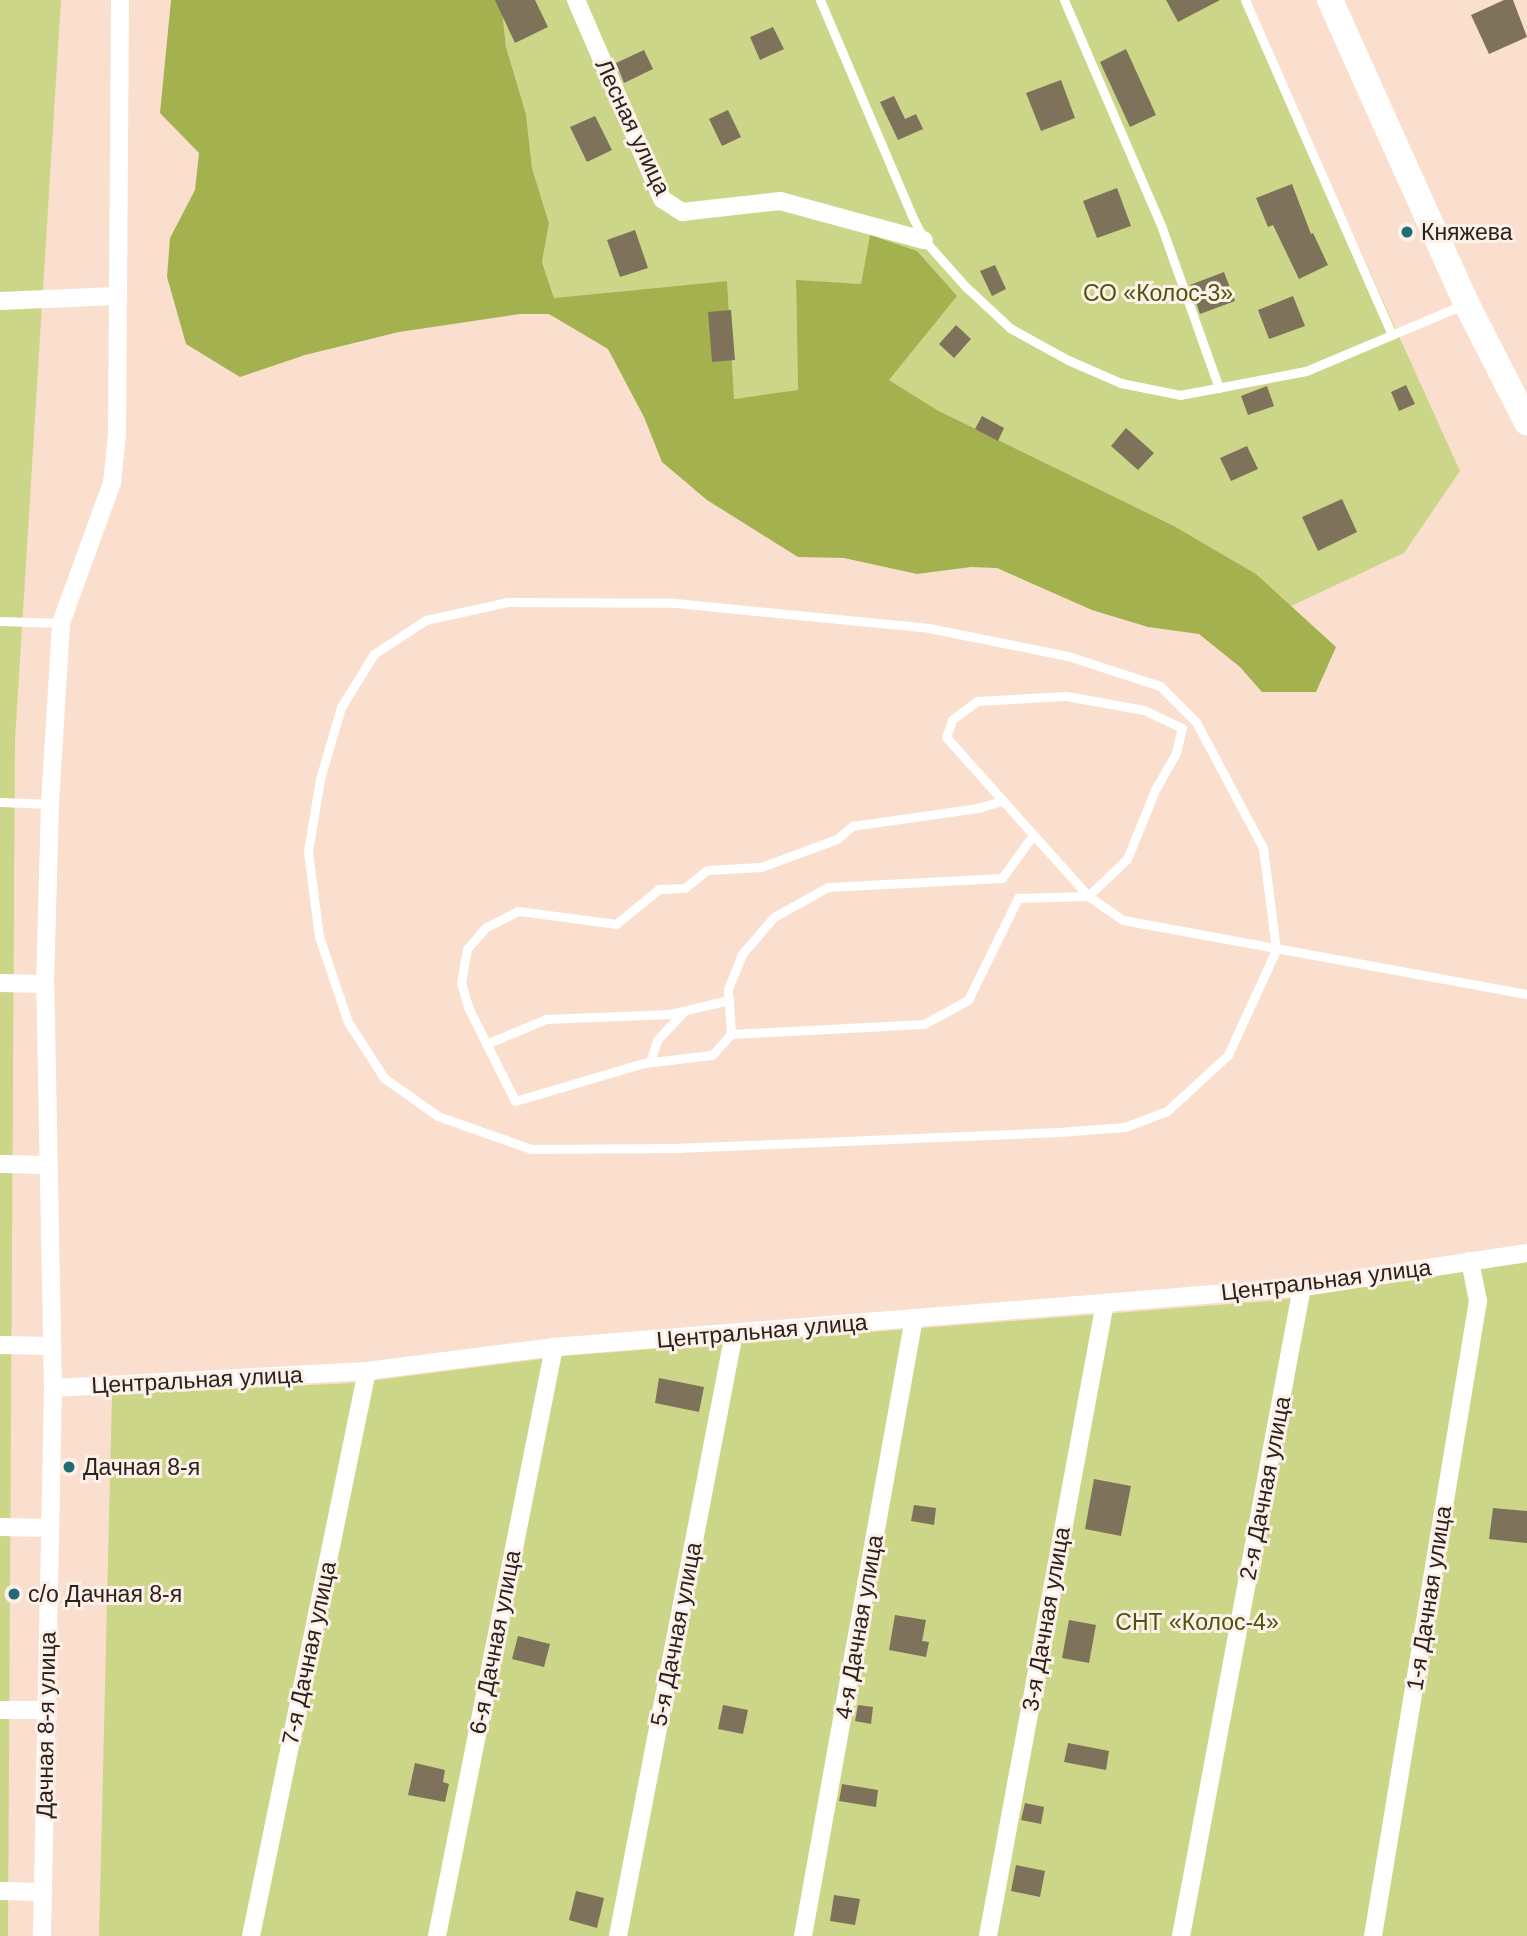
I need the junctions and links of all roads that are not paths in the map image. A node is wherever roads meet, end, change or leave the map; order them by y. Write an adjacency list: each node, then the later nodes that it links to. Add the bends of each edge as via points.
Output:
1 (120, 0): 8 (street, Дачная 8-я улица)
2 (576, 0): 7 (street, Лесная улица, via 662,199 682,212 780,201)
3 (820, 0): 7 (lane)
4 (1064, 0): 12 (lane, via 1162,228)
5 (1245, 0): 11 (lane)
6 (1330, 0): 10 (street)
7 (924, 240): 12 (lane, via 1010,328 1068,360 1121,383 1180,395)
8 (116, 296): 9 (street); 15 (street, Дачная 8-я улица, via 117,435 112,483)
9 (0, 301)
10 (1466, 303): 11 (lane); 13 (street)
11 (1391, 333): 12 (lane, via 1306,370)
12 (1219, 388)
13 (1526, 418)
14 (0, 621): 15 (lane)
15 (61, 623): 20 (street, Дачная 8-я улица)
16 (1196, 722): 17 (lane); 23 (lane, via 1263,848); 23 (lane, via 1160,686 1068,656 929,628 675,603 508,602 426,620 374,654 341,708 320,779 309,851 320,937 348,1022 384,1078 438,1116 531,1149 680,1148 1125,1127 1167,1111 1228,1055)
17 (1182, 728): 18 (lane, via 1144,710 1066,696 977,701 952,720 946,737); 22 (lane, via 1176,753 1126,859)
18 (1002, 801): 21 (lane); 30 (lane, via 852,826 837,839 761,867 707,870 685,888 659,889 615,924 518,911 486,927 467,948 461,982)
19 (0, 802): 20 (lane)
20 (50, 804): 25 (street, Дачная 8-я улица)
21 (1033, 835): 22 (lane); 27 (lane, via 1002,878 828,887 774,917 742,954 728,989)
22 (1088, 896): 23 (lane, via 1123,920); 29 (lane, via 1018,898 968,1000 924,1024)
23 (1276, 950): 26 (lane)
24 (0, 983): 25 (street)
25 (45, 984): 33 (street, Дачная 8-я улица)
26 (1527, 994)
27 (729, 1000): 28 (lane); 29 (lane)
28 (684, 1011): 30 (lane, via 546,1019); 31 (lane, via 657,1040)
29 (731, 1034): 31 (lane, via 712,1055)
30 (486, 1044): 31 (lane, via 514,1101)
31 (650, 1062)
32 (0, 1164): 33 (street)
33 (48, 1164): 41 (street, Дачная 8-я улица)
34 (1527, 1253): 35 (street, Центральная улица)
35 (1470, 1261): 36 (street, Центральная улица); 58 (street, 1-я Дачная улица, via 1478,1301)
36 (1302, 1287): 37 (street, Центральная улица); 57 (street, 2-я Дачная улица)
37 (1105, 1303): 38 (street, Центральная улица); 56 (street, 3-я Дачная улица)
38 (914, 1318): 39 (street, Центральная улица); 55 (street, 4-я Дачная улица)
39 (734, 1333): 42 (street, Центральная улица); 54 (street, 5-я Дачная улица)
40 (0, 1345): 41 (street)
41 (52, 1346): 44 (street, Дачная 8-я улица)
42 (554, 1348): 43 (street, Центральная улица); 53 (street, 6-я Дачная улица)
43 (367, 1371): 44 (street, Центральная улица); 52 (street, 7-я Дачная улица)
44 (52, 1388): 46 (street, Дачная 8-я улица)
45 (0, 1527): 46 (street)
46 (50, 1528): 48 (street, Дачная 8-я улица)
47 (0, 1710): 48 (street)
48 (46, 1710): 50 (street, Дачная 8-я улица)
49 (0, 1891): 50 (street)
50 (42, 1892): 51 (street, Дачная 8-я улица)
51 (42, 1936)
52 (251, 1936)
53 (437, 1936)
54 (618, 1936)
55 (803, 1936)
56 (988, 1936)
57 (1181, 1936)
58 (1373, 1936)

